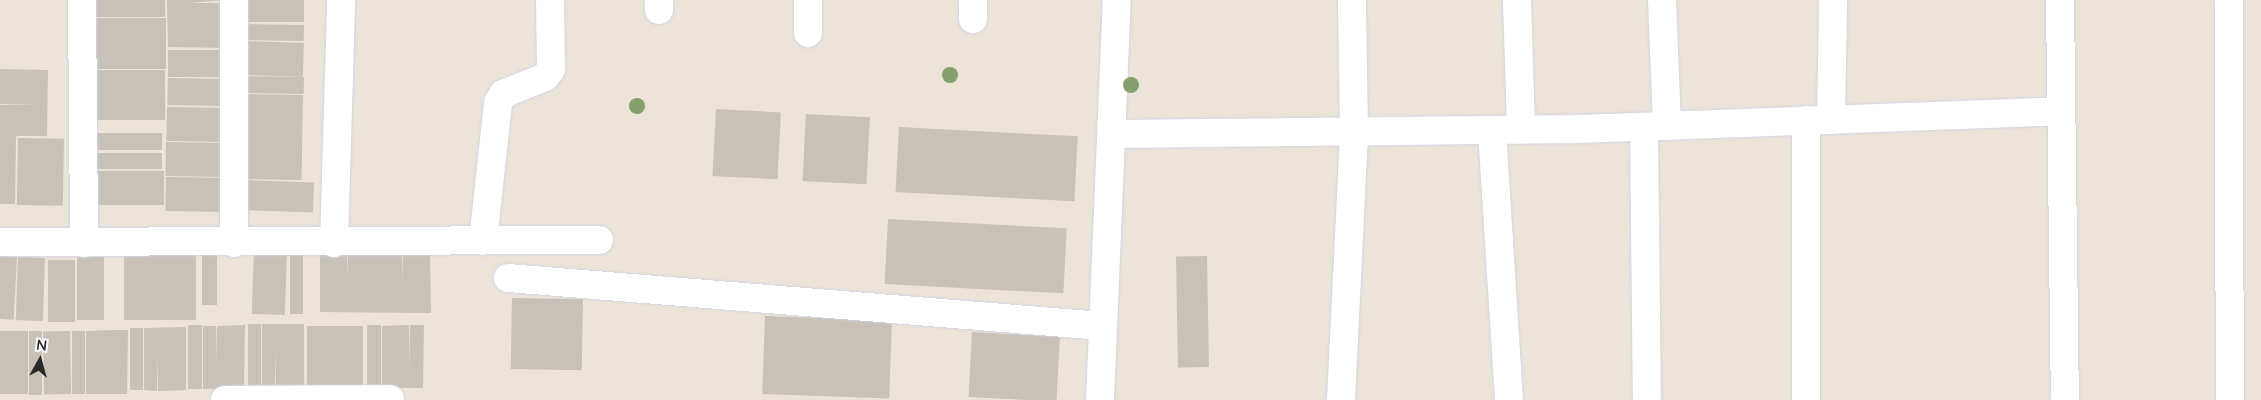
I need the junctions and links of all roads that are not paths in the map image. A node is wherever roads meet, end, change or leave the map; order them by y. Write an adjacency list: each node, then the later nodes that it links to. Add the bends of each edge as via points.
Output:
1 (82, 0): 26 (street)
2 (234, 0): 24 (street)
3 (342, 0): 25 (street)
4 (550, 0): 22 (street, via 551,69 545,78 504,94 498,103)
5 (808, 0): 13 (street)
6 (1117, 0): 20 (street)
7 (1352, 0): 19 (street)
8 (1517, 0): 17 (street)
9 (1662, 0): 16 (street)
10 (1833, 0): 15 (street)
11 (2060, 0): 14 (street)
12 (2229, 0): 37 (street)
13 (808, 34)
14 (2061, 112): 15 (street); 36 (street)
15 (1818, 120): 16 (street); 35 (street)
16 (1656, 126): 17 (street); 34 (street)
17 (1521, 129): 18 (street)
18 (1492, 130): 19 (street); 33 (street)
19 (1354, 131): 20 (street); 32 (street)
20 (1113, 134): 28 (street)
21 (599, 240): 22 (street)
22 (483, 241): 25 (street)
23 (0, 242): 26 (street)
24 (234, 243): 25 (street); 26 (street)
25 (334, 243)
26 (84, 244)
27 (508, 278): 28 (street)
28 (1102, 326): 31 (street)
29 (390, 399): 30 (street)
30 (225, 400)
31 (1100, 400)
32 (1341, 400)
33 (1509, 400)
34 (1647, 400)
35 (1806, 400)
36 (2065, 400)
37 (2230, 400)

